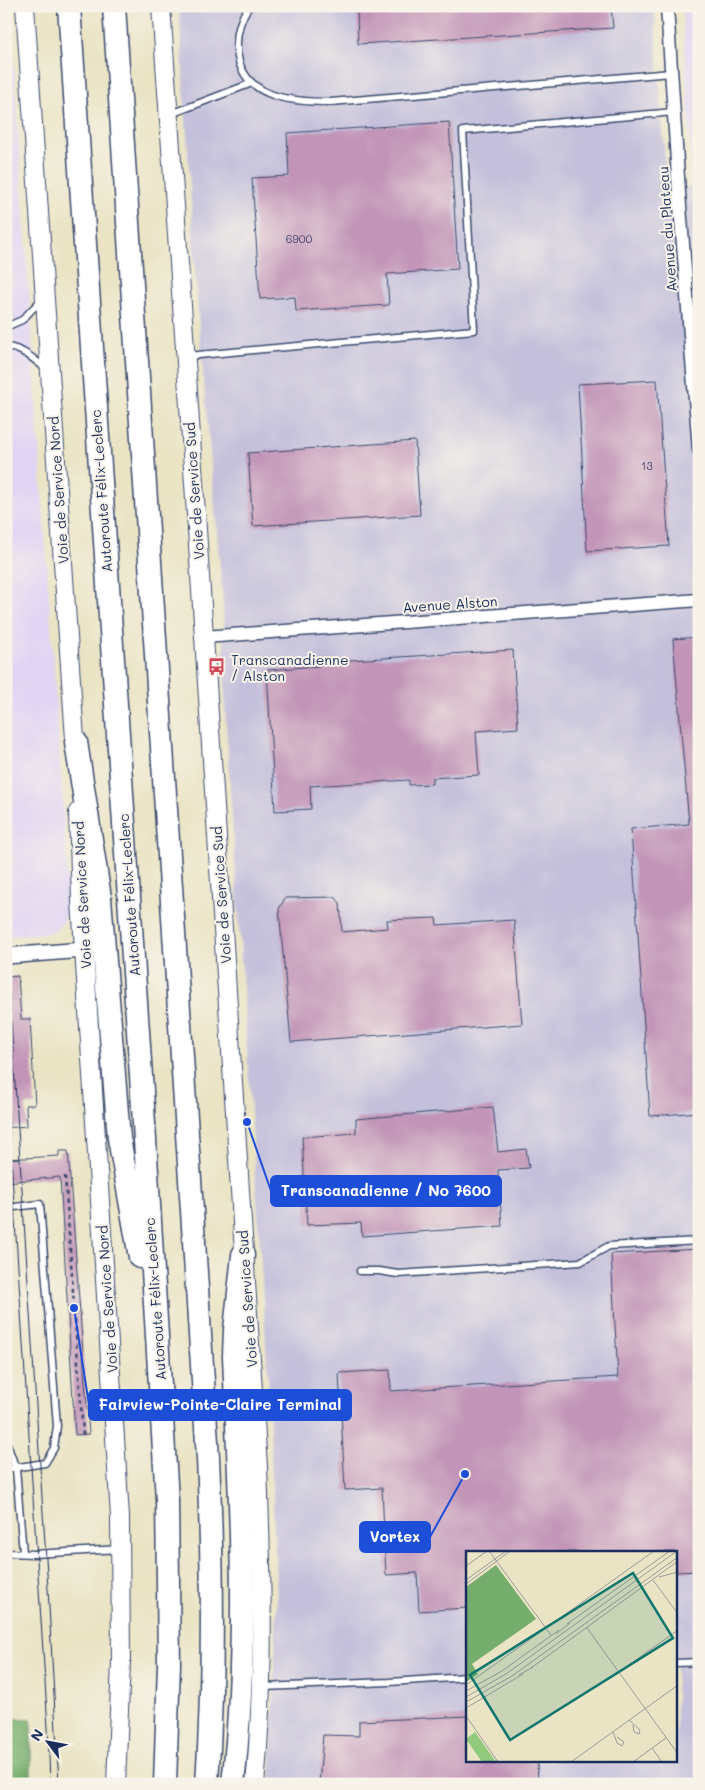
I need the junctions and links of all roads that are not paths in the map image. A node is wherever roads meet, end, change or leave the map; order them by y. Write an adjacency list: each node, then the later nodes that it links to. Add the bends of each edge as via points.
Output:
1 (25, 6): 11 (main road, Voie de Service Nord)
2 (69, 6): 26 (highway, Autoroute Félix-Leclerc)
3 (114, 6): 39 (highway, via 208,1448 213,1617)
4 (161, 6): 10 (main road, Voie de Service Sud)
5 (249, 6): 8 (lane, via 236,38 238,61)
6 (667, 6): 7 (street, Avenue du Plateau)
7 (672, 73): 8 (lane, via 331,102 302,102 272,95); 9 (street, Avenue du Plateau)
8 (252, 83): 10 (lane)
9 (674, 112): 14 (lane, via 464,132 474,330); 16 (street, Avenue du Plateau)
10 (169, 115): 14 (main road, Voie de Service Sud)
11 (45, 296): 12 (lane, via 28,316); 15 (main road, Voie de Service Nord)
12 (6, 327)
13 (6, 347): 15 (lane, via 25,353)
14 (186, 356): 18 (main road, Voie de Service Sud)
15 (50, 372): 19 (main road, Voie de Service Nord)
16 (699, 450)
17 (699, 600): 18 (street, Avenue Alston)
18 (204, 637): 24 (main road, Voie de Service Sud)
19 (76, 742): 20 (main road, Voie de Service Nord); 26 (highway, via 100,898 119,1138)
20 (84, 950): 21 (street); 30 (main road, Voie de Service Nord)
21 (6, 956)
22 (6, 1208): 29 (lane, via 40,1204 57,1426 54,1448 46,1463)
23 (699, 1241): 25 (lane, via 610,1246 580,1262 398,1274)
24 (244, 1255): 36 (main road, Voie de Service Sud, via 258,1467 262,1617); 40 (highway, via 234,1356 243,1631)
25 (360, 1271)
26 (160, 1371): 38 (highway, Autoroute Félix-Leclerc, via 169,1543 170,1664)
27 (6, 1441): 29 (lane)
28 (6, 1469): 29 (lane)
29 (16, 1469): 32 (lane)
30 (121, 1549): 32 (lane); 37 (main road, Voie de Service Nord, via 121,1695)
31 (6, 1553): 32 (lane)
32 (23, 1553)
33 (699, 1662): 34 (lane)
34 (678, 1663)
35 (466, 1677): 36 (lane)
36 (260, 1687): 41 (main road, Voie de Service Sud)
37 (116, 1784)
38 (165, 1784)
39 (207, 1784)
40 (233, 1784)
41 (255, 1784)

